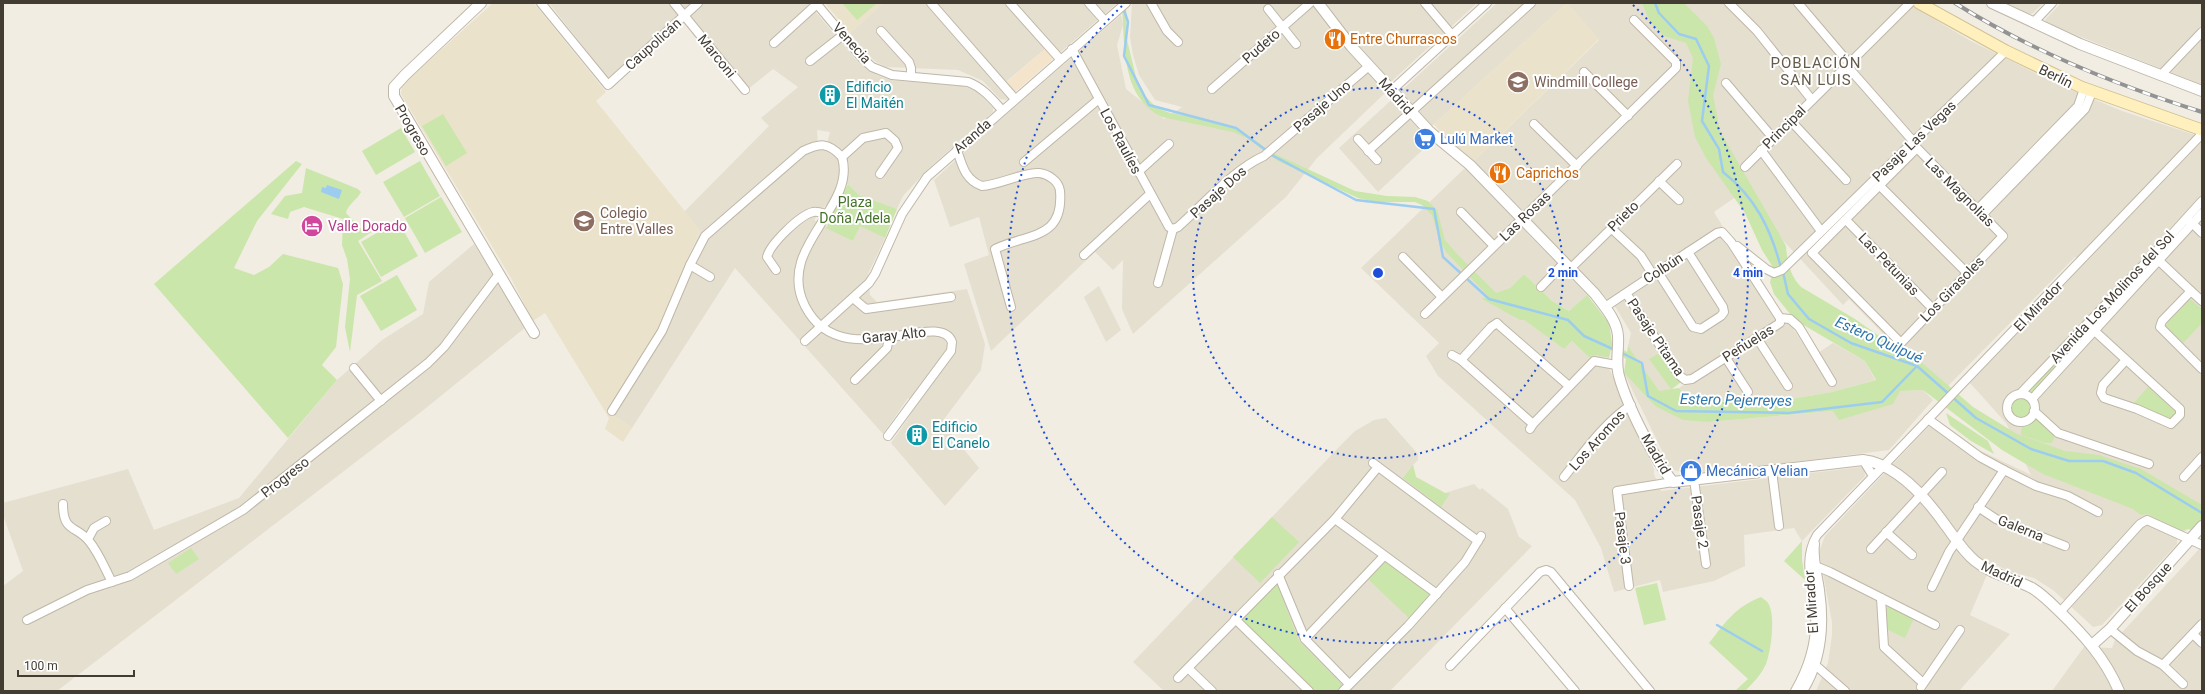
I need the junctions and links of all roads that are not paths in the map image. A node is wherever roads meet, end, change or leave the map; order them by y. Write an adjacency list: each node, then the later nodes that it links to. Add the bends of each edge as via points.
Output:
1 (481, 3): 105 (street, Progreso, via 405,75 394,87 394,96)
2 (541, 3): 23 (street, Caupolicán, via 608,85)
3 (674, 3): 23 (street, Marconi)
4 (698, 3): 23 (street, Caupolicán)
5 (931, 3): 50 (street)
6 (1010, 3): 37 (street)
7 (1089, 3): 25 (street)
8 (1126, 3): 25 (street, Aranda)
9 (1152, 3): 32 (street, via 1167,31)
10 (1310, 3): 27 (street, Pudeto)
11 (1318, 3): 40 (street, Madrid)
12 (1425, 3): 31 (street)
13 (1487, 3): 31 (street)
14 (1531, 3): 54 (street)
15 (1729, 3): 52 (street, via 1757,31)
16 (1798, 3): 39 (street)
17 (1910, 3): 39 (street, Principal)
18 (1919, 3): 36 (main road, Berlín)
19 (1992, 3): 26 (street)
20 (2052, 3): 26 (street)
21 (817, 4): 30 (street, Venecia); 33 (street)
22 (1268, 9): 27 (street)
23 (685, 15): 46 (street, Marconi)
24 (1634, 20): 55 (street, Las Rosas, via 1676,62 1676,68)
25 (1105, 21): 35 (street, Aranda)
26 (2033, 23): 42 (street)
27 (1282, 28): 34 (street); 45 (street, Pudeto)
28 (881, 31): 43 (street, via 909,62)
29 (2202, 32): 42 (street)
30 (843, 35): 38 (street); 43 (street, Venecia, via 872,67 892,75)
31 (1452, 35): 48 (street)
32 (1178, 42)
33 (774, 43)
34 (1296, 44)
35 (1072, 49): 37 (street, Aranda); 51 (street, Los Raulíes)
36 (2006, 51): 47 (main road, Berlín); 63 (street, Pasaje Las Vegas)
37 (1060, 59): 50 (street, Aranda)
38 (810, 61)
39 (1848, 64): 52 (street, Principal); 63 (street)
40 (1369, 66): 48 (street, Madrid); 67 (street, Pasaje Uno)
41 (1584, 72): 55 (street)
42 (2161, 75): 49 (street)
43 (911, 76): 53 (street, Venecia, via 975,84)
44 (1726, 83): 60 (street)
45 (1212, 89)
46 (745, 90)
47 (2088, 90): 58 (main road, Berlín); 83 (street, via 2078,106 2078,112)
48 (1391, 91): 54 (street, Madrid)
49 (2202, 91)
50 (1015, 99): 53 (street, Aranda)
51 (1099, 99): 70 (street); 74 (street, Los Raulíes)
52 (1812, 100): 56 (street, Principal)
53 (1002, 110): 64 (street, Aranda)
54 (1411, 113): 66 (street); 86 (street, Madrid, via 1441,143 1470,165)
55 (1628, 116): 72 (street, Las Rosas)
56 (1791, 120): 60 (street, Principal); 76 (street)
57 (1534, 124): 72 (street)
58 (2202, 130)
59 (2202, 134): 146 (street, El Mirador)
60 (1773, 138): 65 (street, Principal)
61 (1358, 139): 66 (street)
62 (1169, 144): 74 (street)
63 (1915, 145): 78 (street); 83 (street, Las Magnolias); 91 (street, Pasaje Las Vegas)
64 (957, 150): 114 (street, Aranda, via 927,176 919,187 902,214 875,274); 116 (street, via 966,175 974,183 982,186 1036,173 1052,178 1060,188 1058,217 1048,229 1041,234 995,249)
65 (1761, 150): 73 (street, Principal); 91 (street)
66 (1368, 151): 69 (street)
67 (1264, 156): 90 (street, Pasaje Dos, via 1252,161)
68 (842, 157): 75 (street, via 863,138 886,133 895,141 898,148); 85 (street, Garay Alto, via 844,177 840,190); 101 (street, via 829,147 817,144 803,151 705,236)
69 (1377, 160)
70 (1024, 162)
71 (1677, 164): 77 (street, Prieto)
72 (1577, 166): 86 (street, Las Rosas)
73 (1744, 167)
74 (1138, 172): 79 (street, Los Raulíes)
75 (880, 174)
76 (1846, 180)
77 (1659, 181): 80 (street); 89 (street, Prieto)
78 (1880, 186): 87 (street); 104 (street)
79 (1150, 194): 90 (street, Los Raulíes, via 1168,227); 98 (street)
80 (1679, 200)
81 (2202, 201): 88 (street, Avenida Los Molinos del Sol)
82 (1461, 212): 96 (street)
83 (1980, 212): 94 (street, Las Magnolias)
84 (2202, 213): 88 (street, Avenida Los Molinos del Sol)
85 (826, 214): 103 (street, via 818,211 810,213 775,243 768,257); 121 (street, Garay Alto, via 804,253 798,270 799,288 804,305)
86 (1522, 219): 96 (street, Las Rosas); 102 (street, Madrid)
87 (1846, 220): 118 (street, Las Petunias); 118 (street, Los Girasoles, via 1812,253 1901,343)
88 (2189, 220): 93 (street); 100 (street, Avenida Los Molinos del Sol)
89 (1611, 228): 102 (street, Prieto); 106 (street, via 1641,256)
90 (1173, 230): 108 (street)
91 (1821, 231): 95 (street, Pasaje Las Vegas, via 1788,266 1774,273)
92 (1722, 232): 95 (street, Peñuelas); 97 (street, Colbún, via 1716,233)
93 (2202, 232)
94 (2003, 236): 104 (street, Los Girasoles)
95 (1731, 242): 120 (street, Peñuelas)
96 (1494, 246): 112 (street, Las Rosas)
97 (1688, 252): 106 (street, Colbún); 106 (street, via 1723,306 1724,312 1714,321 1701,329 1693,327)
98 (1084, 255)
99 (1403, 257): 112 (street)
100 (2155, 258): 110 (street); 122 (street, Avenida Los Molinos del Sol)
101 (690, 265): 107 (street); 144 (street, via 662,331)
102 (1567, 266): 109 (street, Prieto); 117 (street, Madrid)
103 (776, 270)
104 (1967, 273): 118 (street, Los Girasoles)
105 (499, 274): 123 (street, Progreso); 142 (street, Progreso, via 444,347)
106 (1655, 274): 111 (street, Colbún)
107 (710, 277)
108 (1158, 283)
109 (1541, 287)
110 (2191, 291): 115 (street); 133 (street, via 2162,321 2160,327)
111 (1626, 293): 117 (street, Colbún); 135 (street, Pasaje Pitama, via 1679,376)
112 (1442, 296): 119 (street, Las Rosas)
113 (951, 297): 114 (street, via 866,310)
114 (853, 298): 121 (street, Aranda)
115 (2202, 301)
116 (1011, 307)
117 (1605, 307): 131 (street, Madrid, via 1618,334)
118 (1933, 309)
119 (1425, 314)
120 (1780, 318): 125 (street, Peñuelas, via 1777,326); 136 (street, via 1790,319 1799,327)
121 (820, 326): 124 (street, Garay Alto, via 830,334 846,338); 126 (street, Aranda)
122 (2090, 327): 130 (street); 140 (street, Avenida Los Molinos del Sol); 141 (street, Avenida Los Molinos del Sol)
123 (534, 333)
124 (888, 338): 134 (street, via 887,348); 147 (street, Garay Alto, via 940,331 949,336 952,346 951,351)
125 (1757, 338): 128 (street, Peñuelas); 138 (street)
126 (805, 341)
127 (1452, 355): 129 (street)
128 (1726, 358): 135 (street, Peñuelas, via 1692,380); 139 (street)
129 (1461, 360): 137 (street, via 1491,326 1497,323); 137 (street, via 1532,427)
130 (2126, 360): 130 (street, via 2103,385 2101,393 2104,398 2170,424 2175,421 2180,415 2180,410)
131 (1616, 362): 137 (street, via 1594,361); 143 (street, Madrid, via 1619,378)
132 (354, 368): 142 (street)
133 (2202, 369)
134 (855, 380)
135 (1685, 380)
136 (1832, 382)
137 (1569, 386)
138 (1788, 386)
139 (1748, 392)
140 (2020, 394): 141 (street); 145 (street, via 2010,399 2007,410 2010,416 2020,422 2026,420)
141 (2032, 399): 145 (street)
142 (381, 401): 180 (street, Progreso, via 242,510 130,576)
143 (1631, 405): 156 (street, Los Aromos, via 1591,443); 159 (street, Madrid, via 1660,466)
144 (612, 411)
145 (2034, 411): 150 (street, via 2058,433)
146 (1928, 419): 151 (street, El Mirador); 152 (street, via 1970,450)
147 (888, 436)
148 (2202, 457): 157 (street)
149 (1863, 460): 151 (street, Madrid); 153 (street, Madrid); 155 (street)
150 (2149, 464)
151 (1882, 466): 155 (street, El Mirador); 160 (street, Madrid, via 1896,474)
152 (2004, 470): 162 (street); 163 (street, via 2036,486 2068,496)
153 (1772, 471): 158 (street, Madrid); 166 (street)
154 (1942, 472): 160 (street)
155 (1873, 476): 178 (street, El Mirador, via 1817,535 1811,545)
156 (1564, 477)
157 (2184, 477)
158 (1694, 480): 159 (street, Madrid); 177 (street, Pasaje 2)
159 (1673, 482): 181 (street, Pasaje 3, via 1617,490)
160 (1921, 496): 168 (street); 171 (street, Madrid, via 1934,509)
161 (64, 504): 169 (street, via 67,523)
162 (1978, 507): 171 (street); 173 (street, Galerna, via 1996,519)
163 (2098, 512)
164 (1335, 519): 176 (street); 179 (street); 183 (street, via 1375,465 1480,539 1466,562)
165 (106, 521): 169 (street, via 94,528)
166 (1779, 526)
167 (2202, 526): 170 (street, El Bosque)
168 (1886, 532): 174 (street); 175 (street)
169 (88, 539): 180 (street)
170 (2190, 540): 172 (street); 186 (street, via 2146,520); 191 (street, El Bosque)
171 (1956, 541): 182 (street); 186 (street, Madrid, via 1974,561 2033,589)
172 (2202, 545)
173 (2065, 546)
174 (1871, 549)
175 (1912, 555)
176 (1384, 556): 183 (street); 194 (street)
177 (1706, 564)
178 (1812, 565): 184 (street); 197 (street, El Mirador, via 1815,624)
179 (1278, 574): 187 (street); 194 (street)
180 (112, 582): 188 (street, Progreso, via 87,590)
181 (1629, 586)
182 (1932, 587)
183 (1437, 594): 202 (street)
184 (1881, 598): 190 (street); 192 (street, via 1884,647 1922,685)
185 (1505, 608): 199 (street); 207 (street); 208 (street, via 1540,572 1552,572)
186 (2060, 612): 196 (street, Madrid)
187 (1235, 619): 200 (street); 205 (street)
188 (27, 620)
189 (2202, 624): 193 (street)
190 (1935, 625)
191 (2110, 629): 196 (street, El Bosque); 198 (street, via 2137,651)
192 (1960, 630)
193 (2193, 634): 195 (street); 198 (street)
194 (1305, 638): 202 (street)
195 (2202, 643)
196 (2092, 645): 212 (street, Madrid, via 2107,666)
197 (1812, 662): 209 (street, El Mirador); 210 (street, El Mirador); 211 (street)
198 (2163, 665): 203 (street)
199 (1450, 666)
200 (1189, 669): 201 (street); 204 (street)
201 (1178, 678)
202 (1349, 684): 206 (street)
203 (2183, 684)
204 (1212, 691)
205 (1309, 691)
206 (1343, 691)
207 (1575, 691)
208 (1650, 691)
209 (1795, 691)
210 (1803, 691)
211 (1845, 691)
212 (2119, 691)

